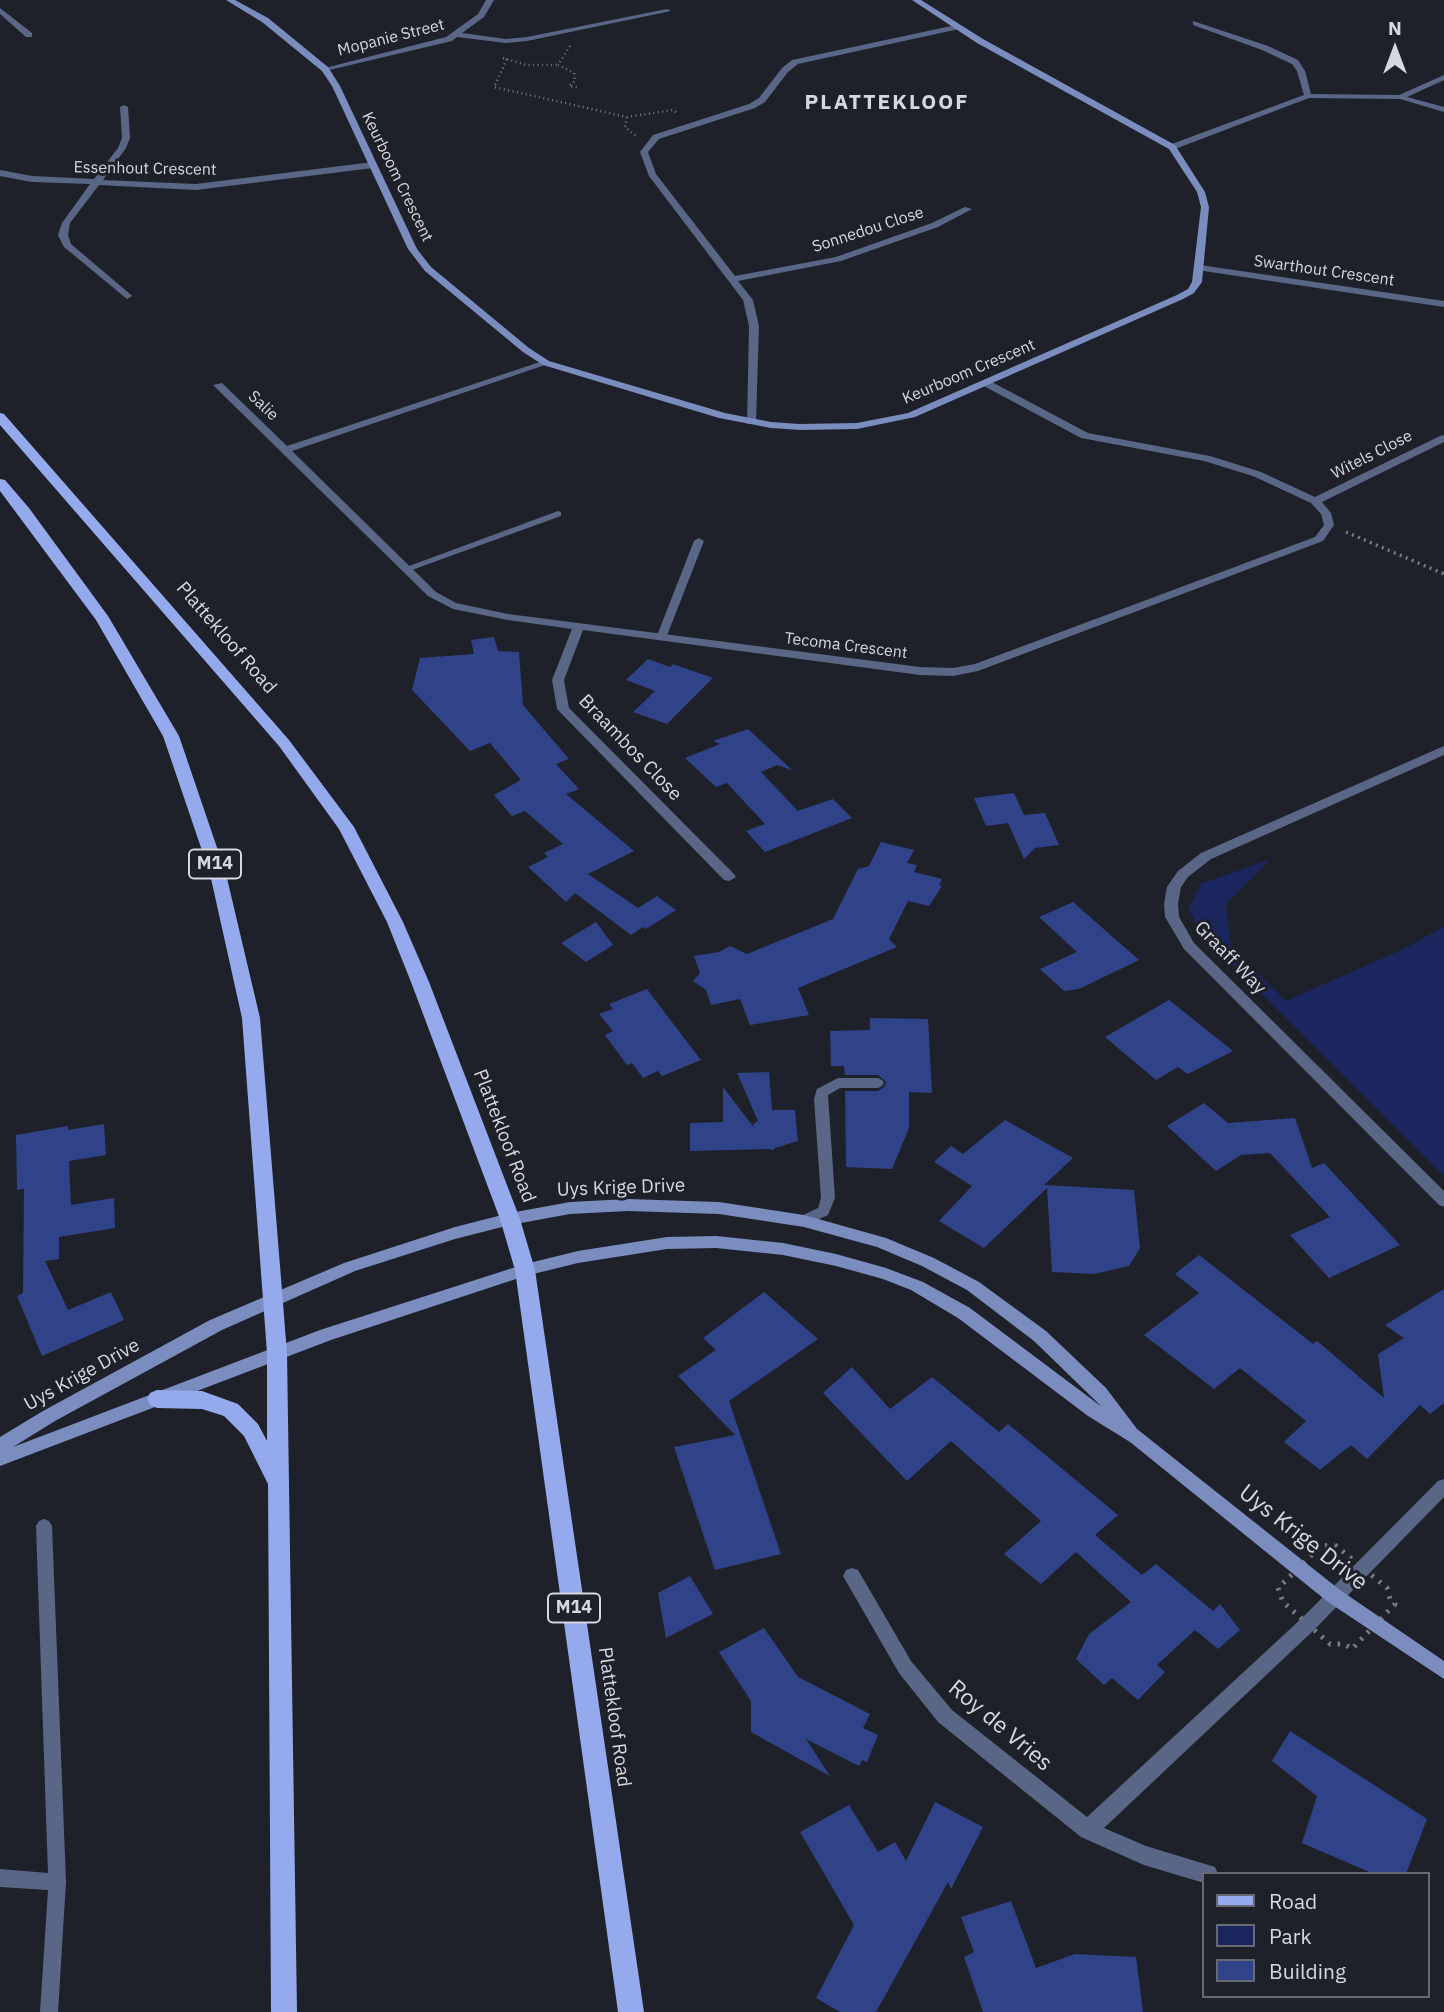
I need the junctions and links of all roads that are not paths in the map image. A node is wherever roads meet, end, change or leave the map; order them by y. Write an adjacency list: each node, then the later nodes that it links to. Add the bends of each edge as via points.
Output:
1 (230, 0): 10 (street, Keurboom Crescent, via 265,20)
2 (490, 0): 9 (street, Mopanie Street)
3 (916, 0): 7 (street, Keurboom Crescent)
4 (0, 10): 8 (street)
5 (667, 11): 9 (street, via 506,41)
6 (1196, 23): 12 (street, via 1295,62)
7 (956, 27): 16 (street, Keurboom Crescent); 22 (street, via 795,62 752,106 656,137 644,152 652,174)
8 (29, 35)
9 (458, 35): 10 (street, Mopanie Street, via 438,44)
10 (325, 69): 17 (street, Keurboom Crescent)
11 (1444, 77): 13 (street)
12 (1308, 96): 13 (street); 16 (street)
13 (1400, 97): 15 (street)
14 (124, 107): 19 (street, via 126,138)
15 (1444, 110)
16 (1171, 146): 21 (street, Keurboom Crescent, via 1201,192 1205,207)
17 (373, 165): 19 (street, Essenhout Crescent, via 196,187); 25 (street, Keurboom Crescent, via 413,249 428,269)
18 (0, 173): 19 (street, Essenhout Crescent)
19 (97, 183): 23 (street, via 66,223 63,234 67,245)
20 (968, 209): 22 (street, Sonnedou Close, via 838,259)
21 (1200, 268): 24 (street, Swarthout Crescent); 26 (street, Keurboom Crescent, via 1191,291 1180,298)
22 (735, 279): 29 (street, via 753,319)
23 (127, 296)
24 (1444, 304)
25 (546, 363): 29 (street, Keurboom Crescent); 31 (street)
26 (986, 383): 29 (street, Keurboom Crescent, via 882,423 800,427); 33 (street, via 1085,436 1231,465)
27 (218, 385): 31 (street, Salie)
28 (0, 416): 43 (main road, Plattekloof Road / M14, via 284,743 346,827 395,922)
29 (751, 422)
30 (1444, 438): 33 (street, Witels Close)
31 (286, 450): 36 (street, Tecoma Crescent)
32 (0, 483): 46 (main road, M14, via 103,619 171,736 218,874 251,1018)
33 (1315, 501): 38 (street, Tecoma Crescent, via 1329,525 1319,539 978,667 920,671)
34 (558, 514): 36 (lane)
35 (699, 541): 38 (lane)
36 (407, 569): 37 (street, Tecoma Crescent, via 432,594 453,606)
37 (579, 627): 38 (street, Tecoma Crescent); 40 (street, Braambos Close, via 558,680 564,709)
38 (661, 638)
39 (1444, 750): 42 (street, Graaff Way, via 1206,856 1174,887 1171,917 1188,946)
40 (729, 877)
41 (878, 1083): 44 (lane, via 838,1083 822,1092 828,1198 823,1211)
42 (1444, 1201)
43 (510, 1219): 44 (street, Uys Krige Drive, via 570,1208 664,1205); 45 (main road, Plattekloof Road / M14); 46 (street, Uys Krige Drive, via 376,1258)
44 (804, 1221): 49 (street, Uys Krige Drive, via 881,1242 973,1286 1067,1360)
45 (525, 1270): 47 (street, Uys Krige Drive); 49 (street, Uys Krige Drive, via 612,1250 693,1242 783,1249 862,1266 918,1286 964,1313); 64 (main road, Plattekloof Road / M14)
46 (272, 1299): 47 (main road, M14); 50 (street, Uys Krige Drive, via 216,1325)
47 (277, 1353): 48 (street, Uys Krige Drive); 52 (main road, M14)
48 (157, 1399): 51 (street, Uys Krige Drive); 52 (main road, via 202,1400 231,1410 251,1430)
49 (1136, 1437): 56 (street, Uys Krige Drive)
50 (0, 1446)
51 (0, 1459)
52 (277, 1480): 63 (main road, M14)
53 (1444, 1486): 56 (street)
54 (44, 1525): 61 (lane)
55 (852, 1576): 58 (street, Roy de Vries, via 905,1667 937,1707)
56 (1335, 1596): 57 (street, Uys Krige Drive); 58 (street)
57 (1444, 1671)
58 (1088, 1830): 59 (street, Roy de Vries, via 1144,1855)
59 (1202, 1872)
60 (0, 1878): 61 (lane)
61 (57, 1882): 62 (lane)
62 (49, 2012)
63 (284, 2012)
64 (631, 2012)

